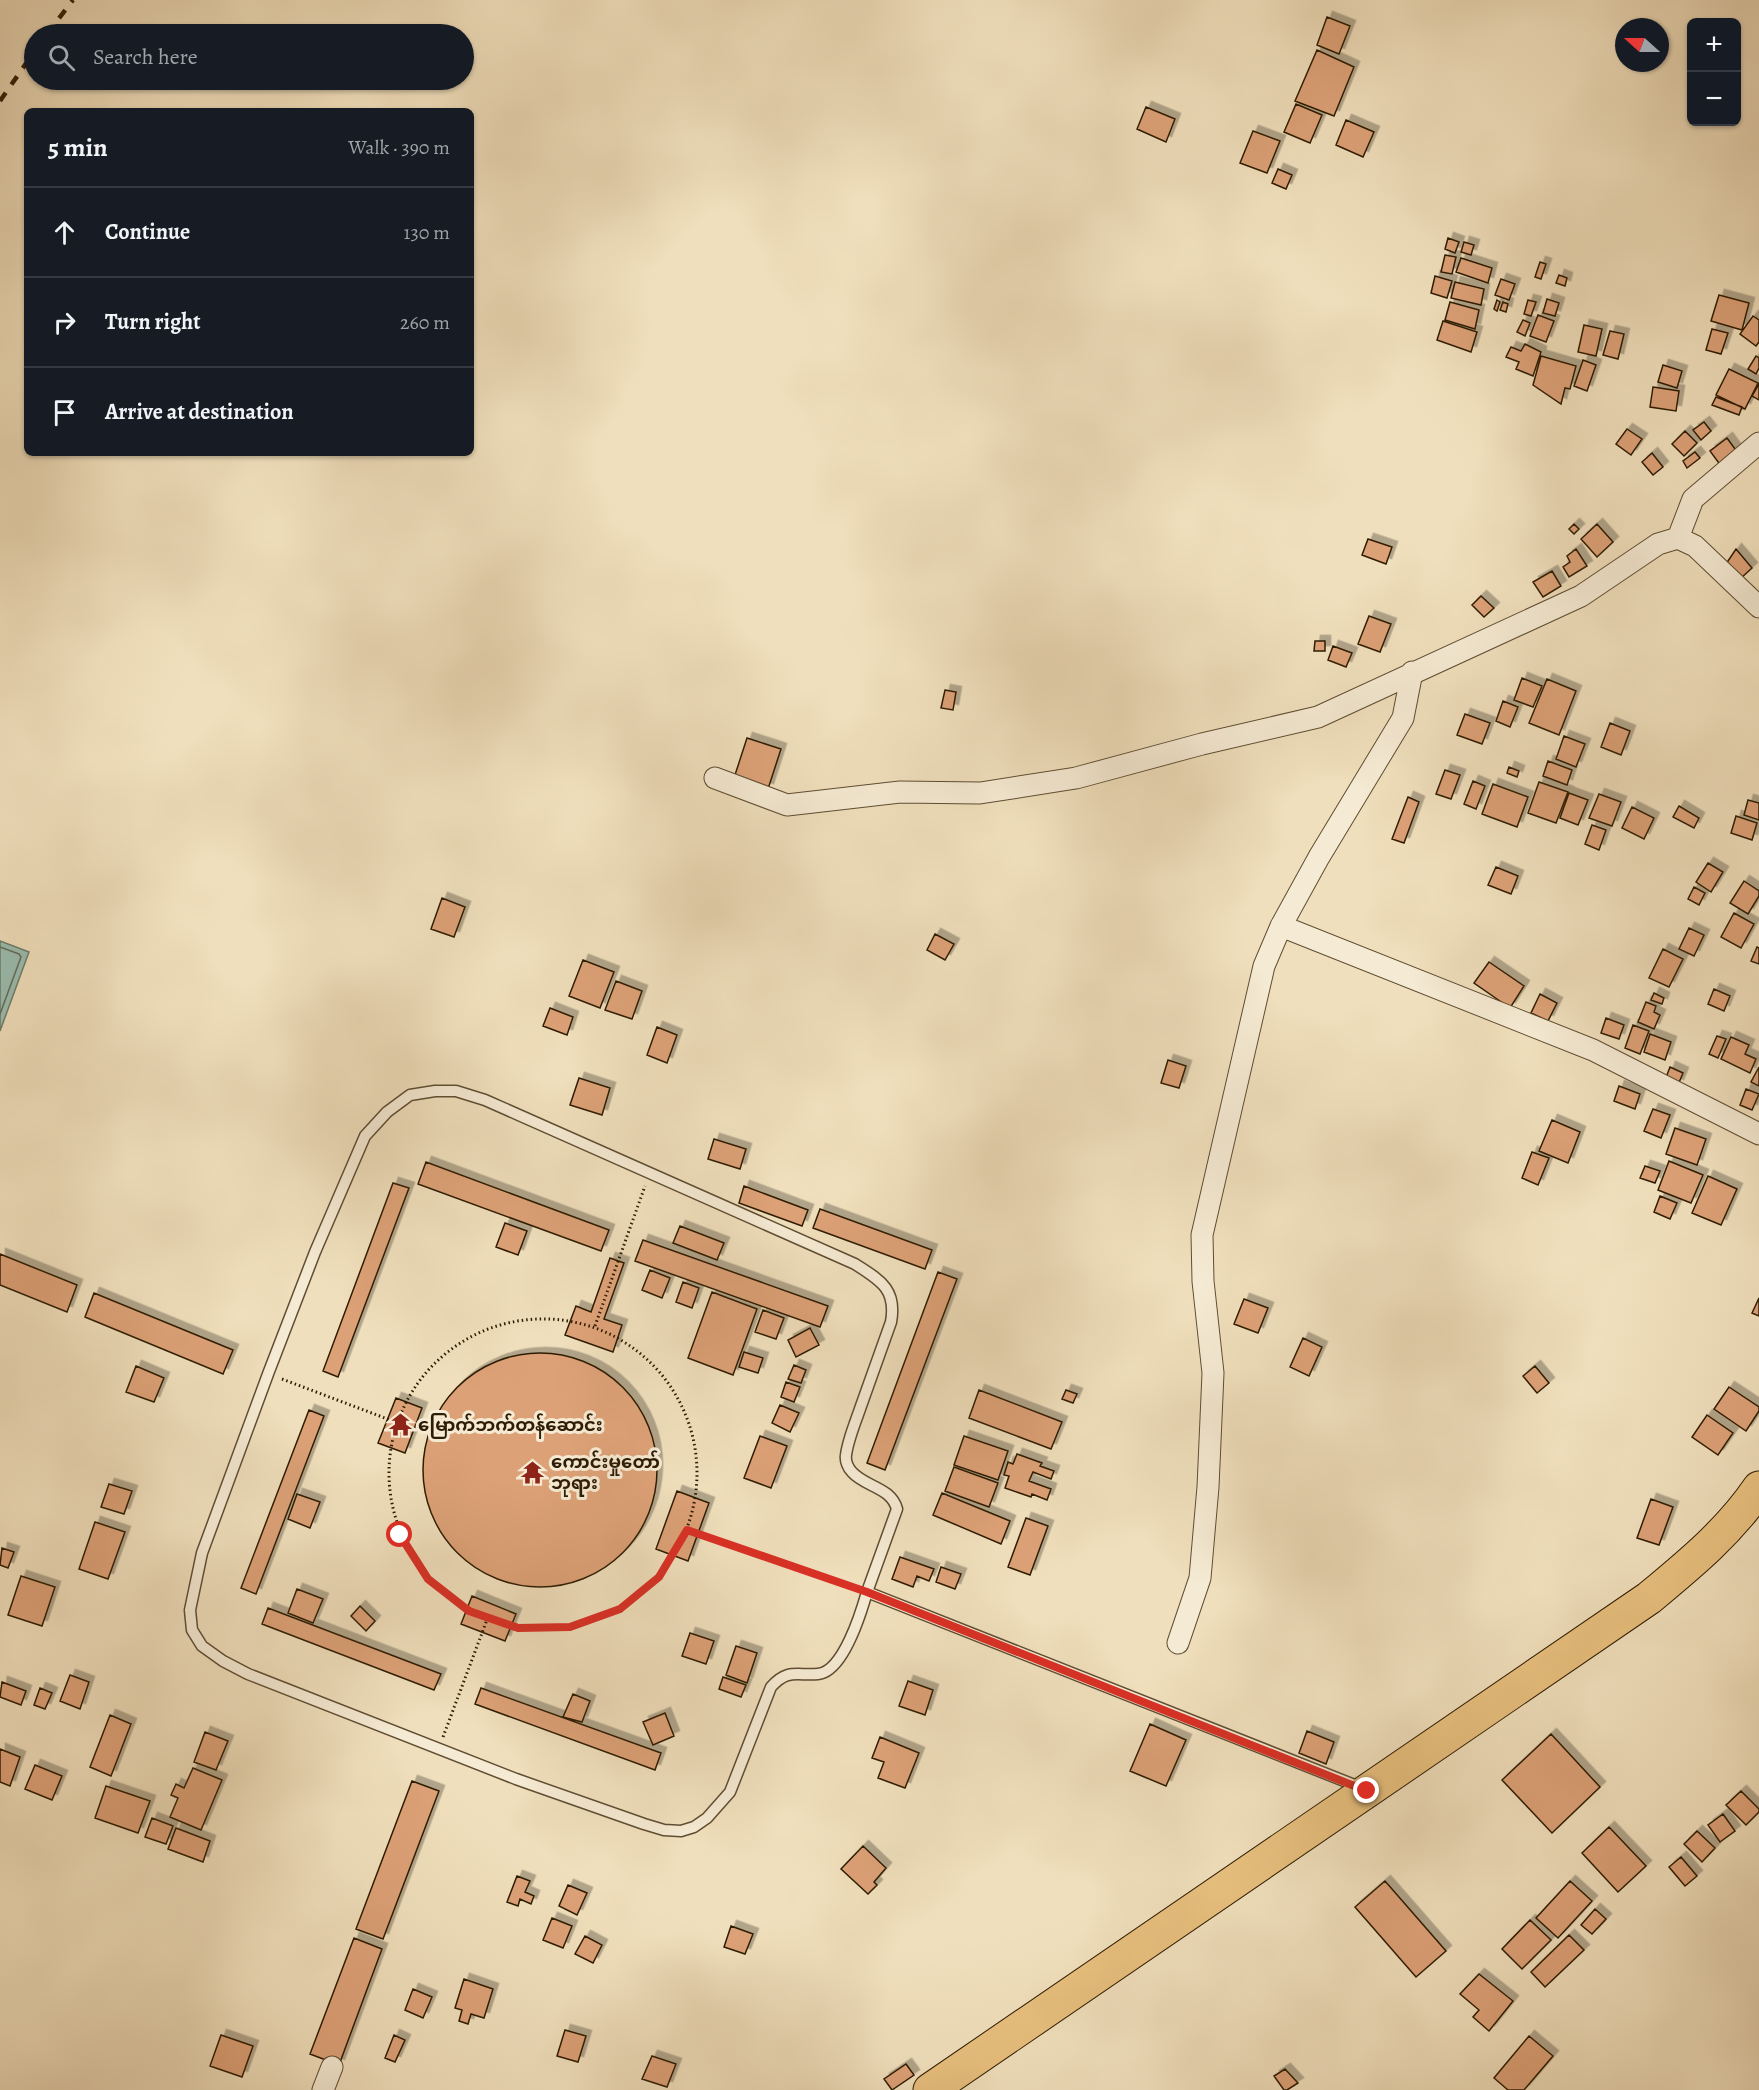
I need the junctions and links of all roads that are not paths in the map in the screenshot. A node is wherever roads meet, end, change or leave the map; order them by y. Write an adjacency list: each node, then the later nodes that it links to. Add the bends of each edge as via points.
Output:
1 (1759, 443): 2 (street, via 1693,499)
2 (1678, 538): 3 (street, via 1695,546); 4 (street, via 1658,544 1581,596)
3 (1759, 607)
4 (1412, 672): 5 (street, via 1318,717 1076,778 980,793 900,792 787,805); 6 (street, via 1403,718)
5 (714, 778)
6 (1281, 926): 7 (street, via 1593,1050); 10 (street, via 1264,966 1202,1234 1213,1373 1208,1487 1200,1578)
7 (1759, 1134)
8 (1759, 1488): 11 (highway, via 1712,1545 1649,1598)
9 (867, 1592): 9 (lane, via 897,1509 889,1495 853,1474 846,1456 891,1322 892,1300 886,1287 855,1264 485,1100 456,1091 435,1090 410,1095 387,1112 365,1136 315,1252 202,1553 190,1610 192,1630 202,1646 248,1674 516,1779 644,1824 681,1831 707,1818 730,1792 771,1686 794,1672 820,1674 839,1661); 11 (lane)
10 (1178, 1643)
11 (1367, 1791): 14 (highway)
12 (332, 2067): 13 (street)
13 (323, 2090)
14 (930, 2090)

